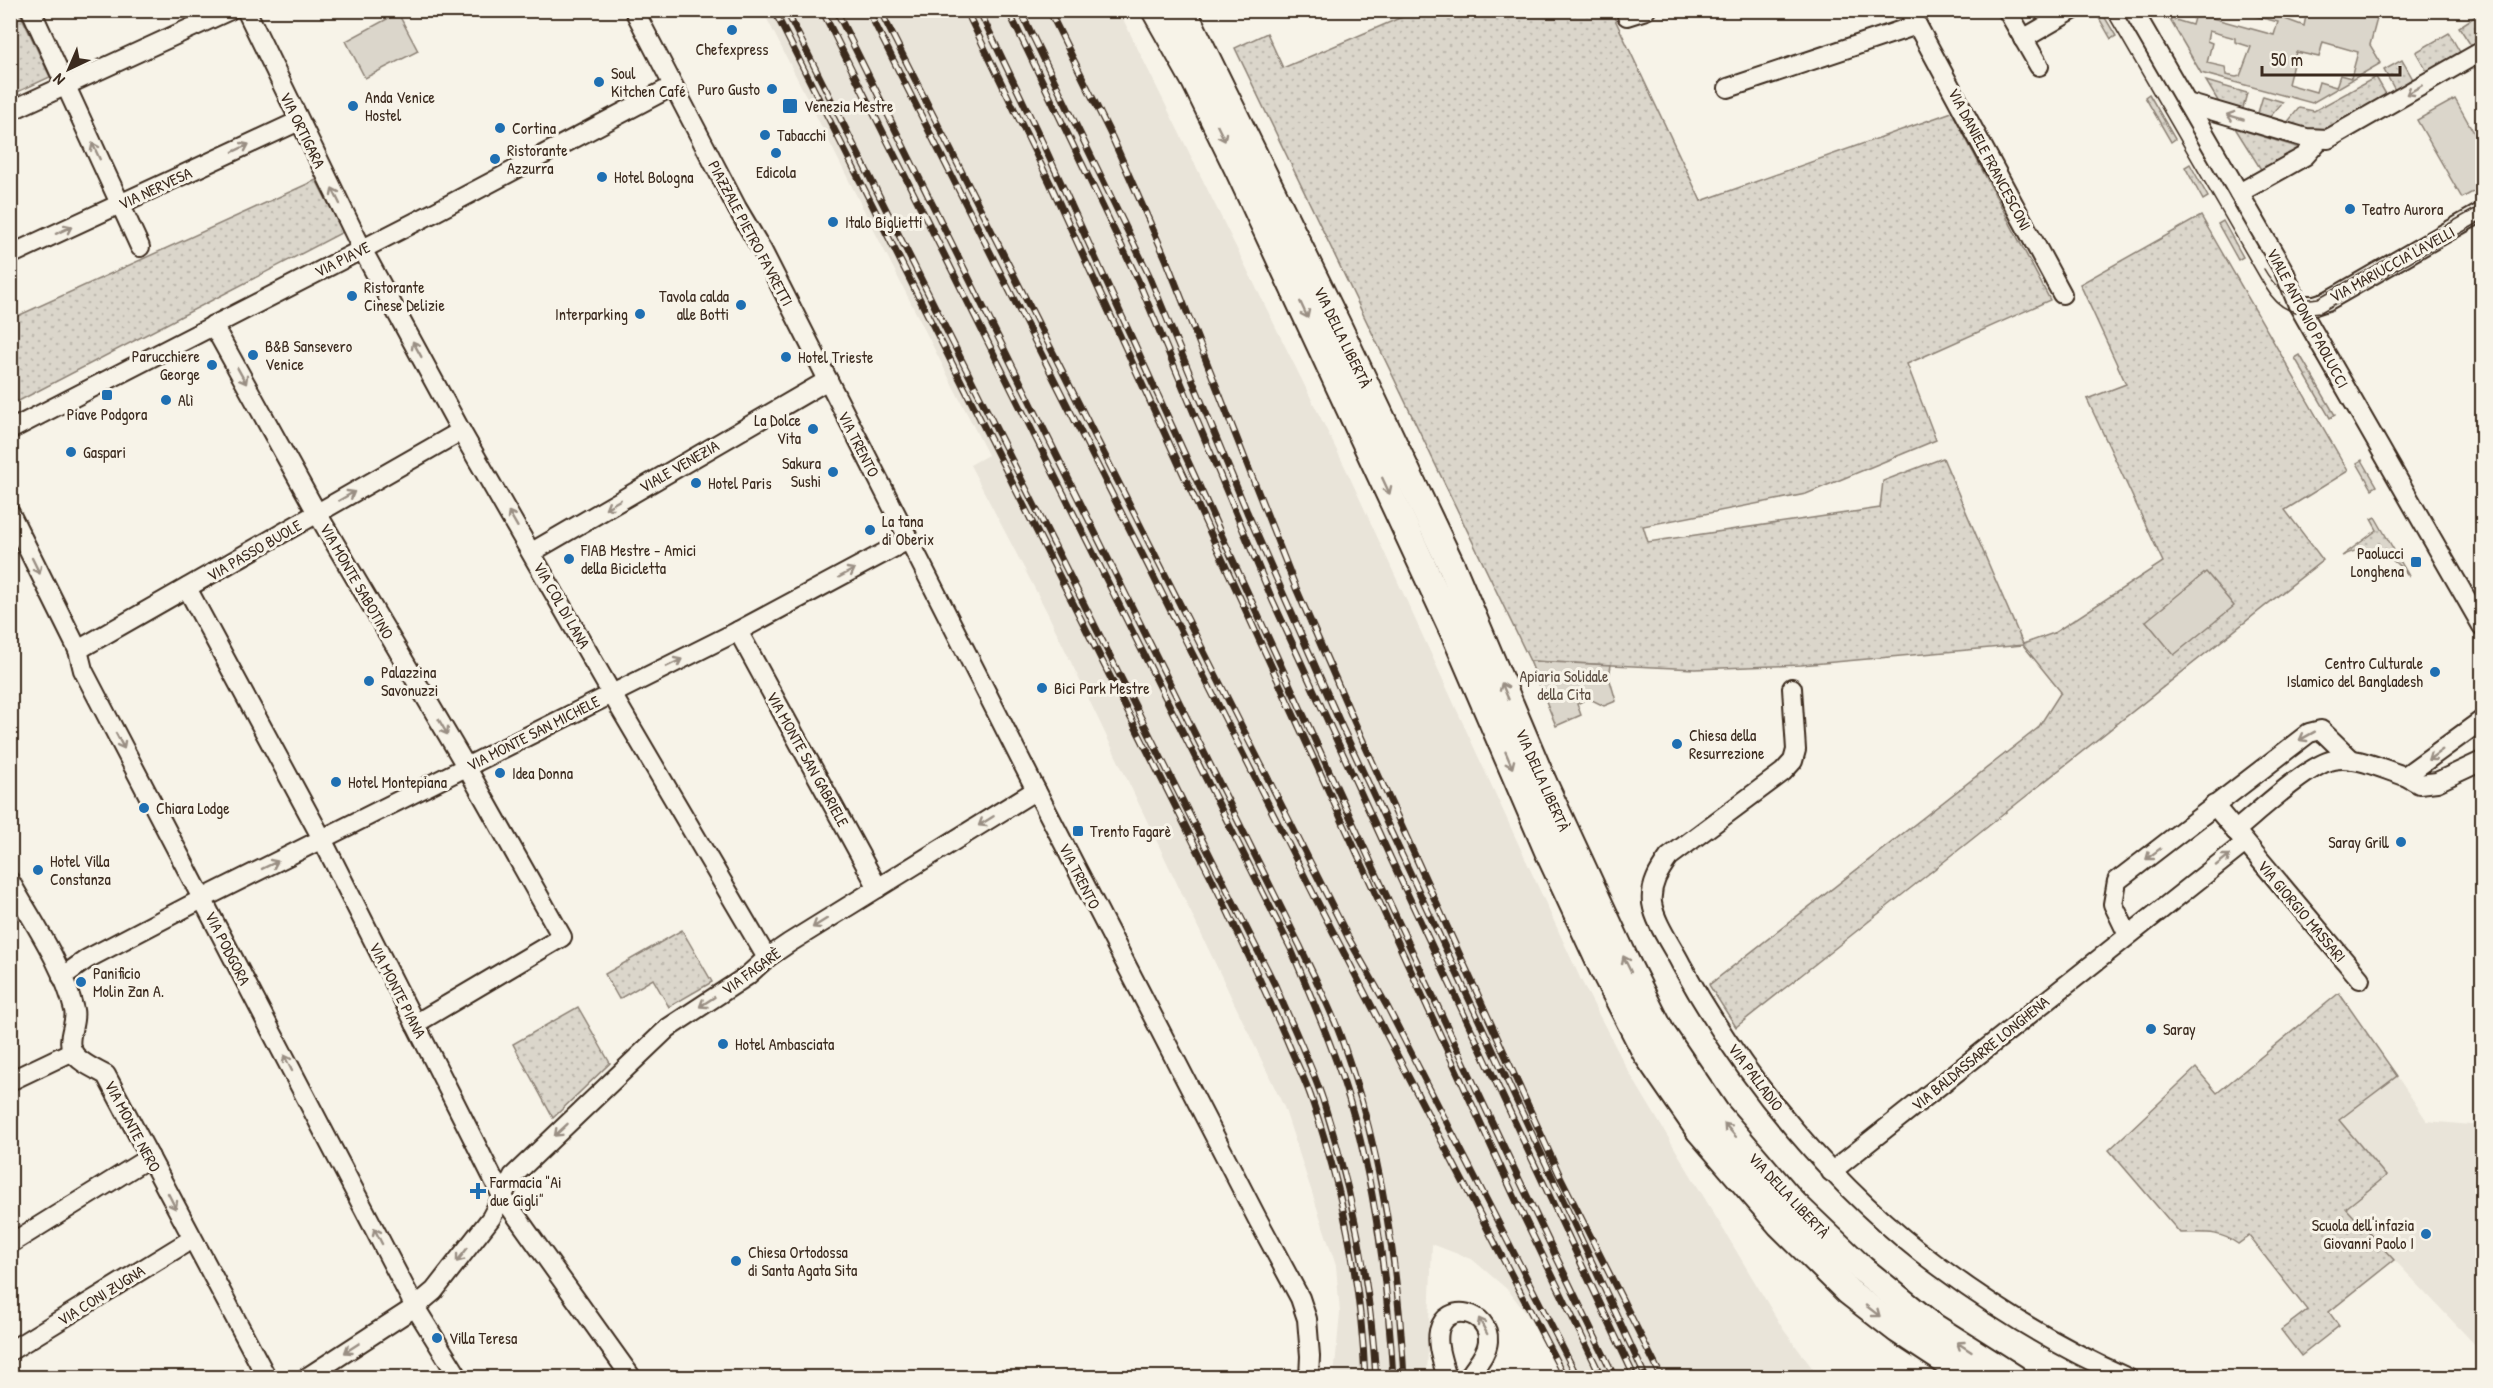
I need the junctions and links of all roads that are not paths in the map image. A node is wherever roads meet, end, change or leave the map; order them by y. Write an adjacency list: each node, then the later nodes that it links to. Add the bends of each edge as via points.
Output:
1 (31, 10): 17 (street)
2 (230, 10): 17 (street)
3 (246, 10): 23 (street, VIA ORTIGARA)
4 (634, 10): 19 (street, PIAZZALE PIETRO FAVRETTI)
5 (1155, 10): 18 (highway, VIA DELLA LIBERTÀ)
6 (1160, 10): 18 (highway)
7 (1183, 10): 83 (highway, VIA DELLA LIBERTÀ, one-way to 7, via 1932,1326 1862,1269 1793,1203 1716,1113 1661,1032 1543,782 1452,567)
8 (1646, 10): 12 (street)
9 (2007, 10): 14 (street)
10 (2073, 10): 14 (street)
11 (2133, 10): 21 (street, VIALE ANTONIO PAOLUCCI)
12 (1627, 16)
13 (1913, 18): 20 (street, VIA DANIELE FRANCESCONI); 31 (street, VIA DANIELE FRANCESCONI)
14 (2023, 39): 16 (street)
15 (2482, 51): 24 (street, one-way to 24, via 2342,132)
16 (2038, 66)
17 (58, 78): 22 (street); 26 (street, one-way to 17)
18 (1195, 81): 72 (highway, VIA DELLA LIBERTÀ, one-way to 72, via 1456,637 1548,851 1646,1053 1699,1130 1780,1224 1849,1292)
19 (673, 86): 29 (street, VIA PIAVE); 34 (street, PIAZZALE PIETRO FAVRETTI)
20 (1728, 88)
21 (2187, 103): 24 (street, one-way to 21); 25 (street, VIALE ANTONIO PAOLUCCI)
22 (10, 111)
23 (299, 121): 26 (street, VIA NERVESA, one-way to 23); 29 (street, VIA ORTIGARA, one-way to 23)
24 (2319, 140): 25 (street, via 2305,156)
25 (2239, 193): 32 (street, VIALE ANTONIO PAOLUCCI, via 2284,271)
26 (120, 204): 28 (street); 30 (street, VIA NERVESA, one-way to 26)
27 (2482, 212): 32 (street, VIA MARIUCCIA LAVELLI, via 2326,301)
28 (140, 247)
29 (362, 249): 33 (street, VIA PIAVE); 36 (street, VIA COL DI LANA, one-way to 29)
30 (10, 255)
31 (2062, 294)
32 (2298, 305): 42 (street, VIALE ANTONIO PAOLUCCI)
33 (213, 325): 35 (street, VIA PIAVE); 38 (street, VIA MONTE SABOTINO, one-way to 38)
34 (828, 380): 39 (street, VIA TRENTO); 40 (street, VIALE VENEZIA, one-way to 40)
35 (10, 430)
36 (461, 431): 38 (street, VIA PASSO BUOLE, one-way to 36); 40 (street, VIA COL DI LANA, one-way to 36)
37 (10, 513): 44 (street, VIA PODGORA, one-way to 44)
38 (317, 513): 41 (street, VIA PASSO BUOLE); 50 (street, VIA MONTE SABOTINO, one-way to 50)
39 (908, 540): 43 (street, VIA MONTE SAN MICHELE, one-way to 39); 52 (street, VIA TRENTO)
40 (532, 552): 45 (street, VIA COL DI LANA)
41 (188, 588): 44 (street, VIA PASSO BUOLE); 55 (street, VIA MONTE PIANA)
42 (2482, 626)
43 (738, 631): 45 (street, VIA MONTE SAN MICHELE, one-way to 43); 57 (street, VIA MONTE SAN GABRIELE)
44 (78, 650): 58 (street, VIA PODGORA, one-way to 58, via 83,670)
45 (608, 687): 50 (street, VIA MONTE SAN MICHELE); 60 (street, VIA COL DI LANA)
46 (1792, 688): 67 (street, VIA PALLADIO, via 1796,734 1793,761 1669,857 1653,888 1652,903 1703,1004 1744,1064)
47 (2482, 720): 51 (street, one-way to 51)
48 (2352, 760): 51 (street, VIA BALDASSARRE LONGHENA); 53 (street, VIA BALDASSARRE LONGHENA, one-way to 53, via 2321,730 2309,733); 54 (street, VIA BALDASSARRE LONGHENA, via 2333,760 2314,767)
49 (2482, 761): 51 (street, VIA BALDASSARRE LONGHENA, via 2437,782 2420,784)
50 (466, 767): 55 (street, VIA MONTE SAN MICHELE); 63 (street, VIA MONTE SABOTINO, via 562,937)
51 (2405, 776)
52 (1036, 790): 57 (street, VIA FAGARÈ, one-way to 57); 78 (street, VIA TRENTO, via 1300,1298 1307,1319)
53 (2214, 805): 54 (street); 59 (street, VIA BALDASSARRE LONGHENA, one-way to 59, via 2117,881 2113,904)
54 (2240, 837): 59 (street, VIA BALDASSARRE LONGHENA, one-way to 54); 62 (street, VIA GIORGIO MASSARI)
55 (321, 839): 58 (street, VIA MONTE SAN MICHELE, one-way to 55); 63 (street, VIA MONTE PIANA)
56 (10, 881): 61 (street)
57 (878, 888): 60 (street, VIA FAGARÈ, one-way to 60)
58 (210, 895): 61 (street, VIA MONTE SAN MICHELE, via 87,959); 71 (street, VIA PODGORA, one-way to 58)
59 (2128, 935): 67 (street, VIA BALDASSARRE LONGHENA)
60 (767, 958): 68 (street, VIA FAGARÈ, one-way to 68, via 747,976 668,1028 513,1176)
61 (62, 977): 64 (street, via 74,1010)
62 (2360, 979)
63 (415, 1024): 68 (street, VIA MONTE PIANA)
64 (72, 1051): 65 (street); 66 (street, VIA MONTE NERO, via 106,1075)
65 (10, 1081)
66 (150, 1157): 69 (street, VIA MONTE NERO, one-way to 69); 70 (street)
67 (1831, 1172): 84 (street, VIA PALLADIO, via 1941,1268 2069,1349)
68 (502, 1196): 71 (street, VIA FAGARÈ, one-way to 71, via 491,1218 434,1291); 77 (street, VIA MONTE PIANA)
69 (192, 1239): 73 (street, VIA CONI ZUGNA); 74 (street, VIA MONTE NERO)
70 (10, 1244)
71 (415, 1307): 75 (street, VIA FAGARÈ, one-way to 75); 76 (street, VIA PODGORA)
72 (1898, 1330): 81 (highway); 82 (highway)
73 (10, 1350)
74 (267, 1377)
75 (306, 1377)
76 (459, 1377)
77 (632, 1377)
78 (1309, 1377)
79 (1447, 1377): 80 (street, one-way to 79, via 1482,1358 1488,1339 1483,1322 1474,1314 1463,1312 1445,1320 1440,1330 1439,1345)
80 (1468, 1377)
81 (1947, 1377)
82 (1971, 1377)
83 (2014, 1377)
84 (2128, 1377)

